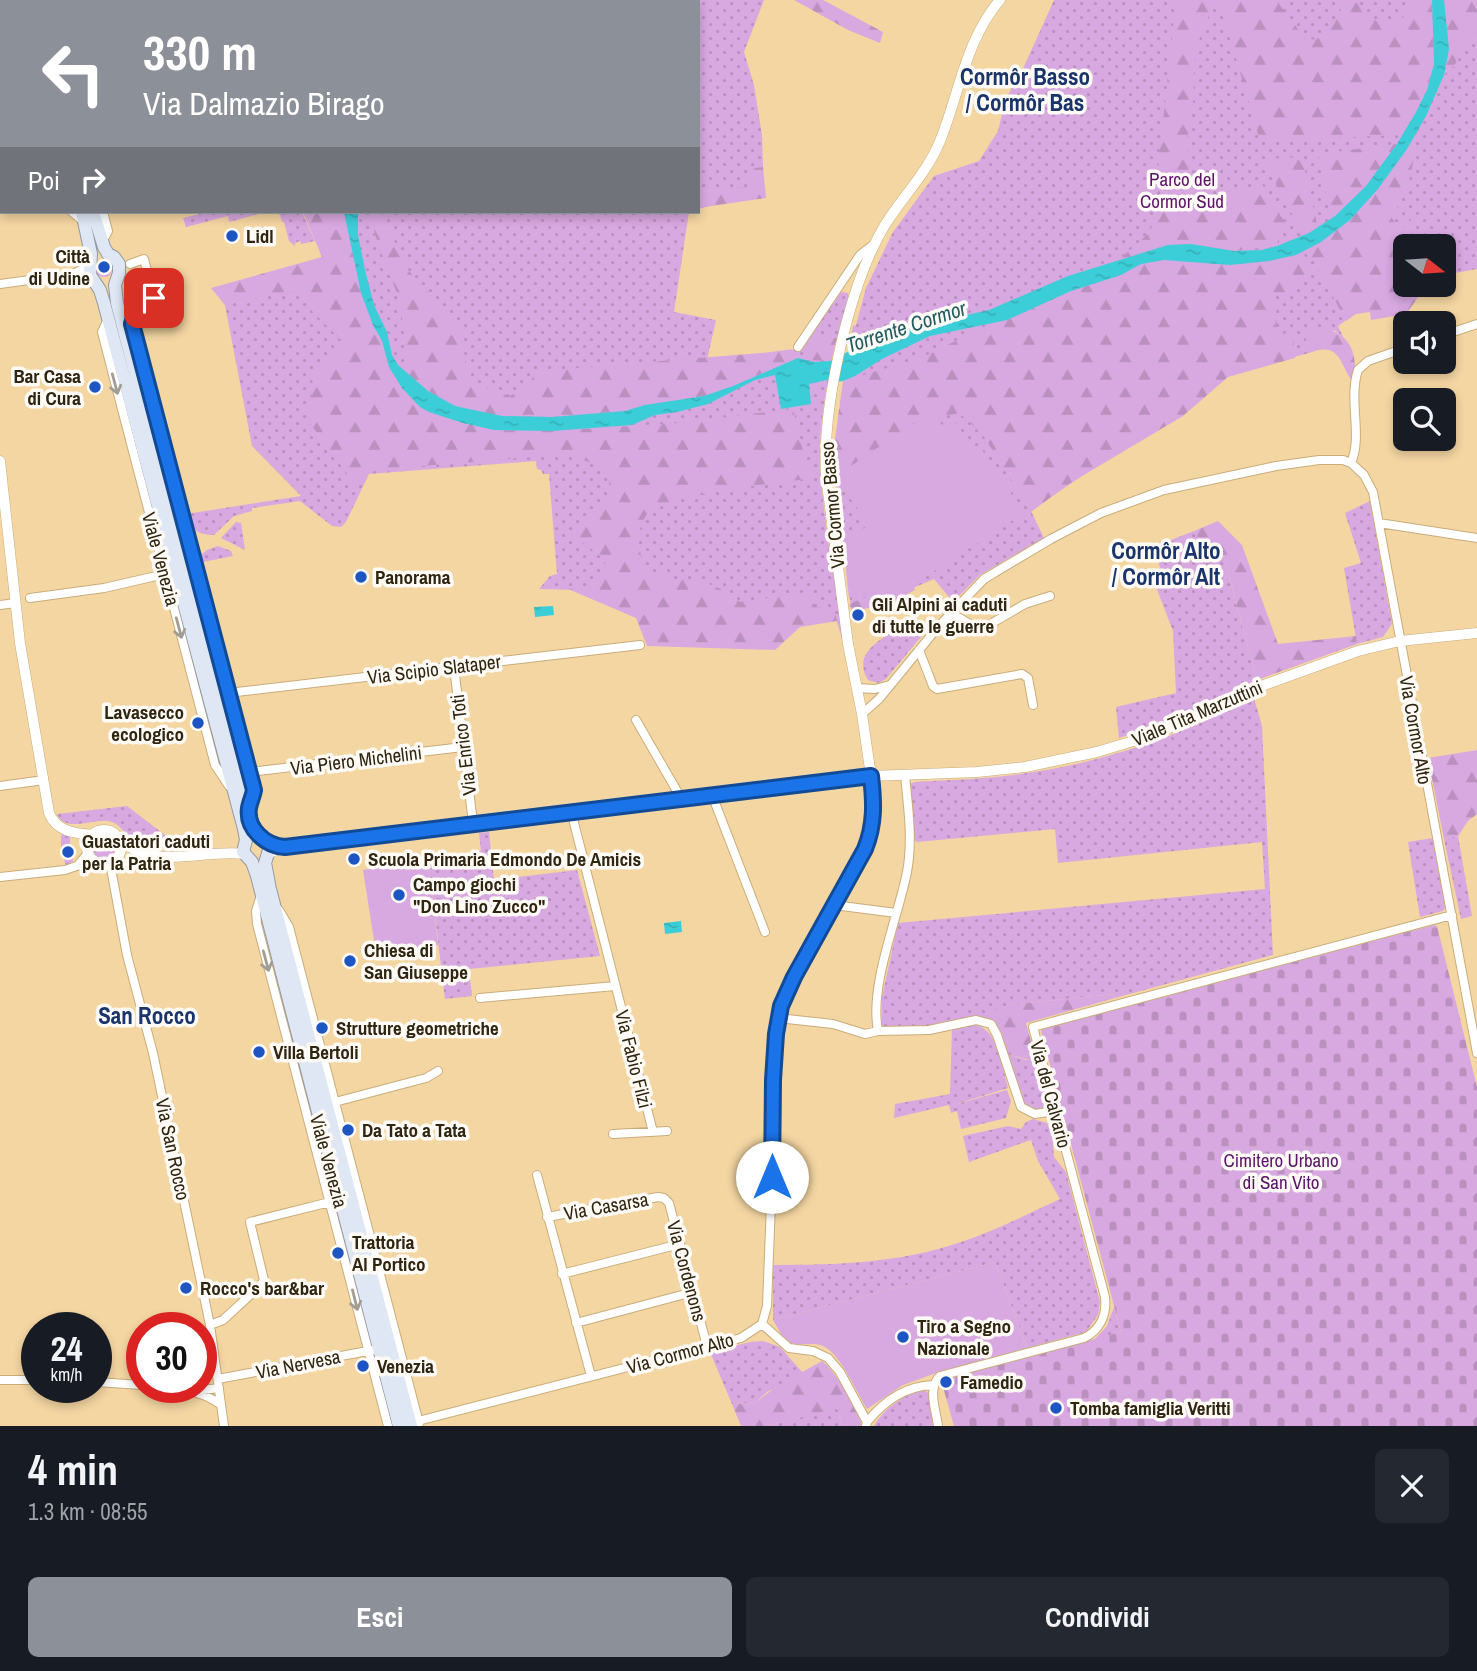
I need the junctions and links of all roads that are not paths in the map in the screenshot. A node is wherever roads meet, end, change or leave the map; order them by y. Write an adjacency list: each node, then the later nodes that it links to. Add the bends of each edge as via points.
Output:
1 (1000, 0): 4 (street, Via Cormor Basso, via 981,28 940,142)
2 (104, 214): 5 (street, Viale Venezia)
3 (86, 215): 5 (main road, Viale Venezia); 7 (main road, Viale Venezia)
4 (876, 243): 13 (street, Via Cormor Basso, via 860,255); 33 (street, Via Cormor Basso, via 847,321 825,448)
5 (108, 252): 6 (street); 7 (main road, via 100,254); 8 (main road, Viale Venezia)
6 (130, 264): 8 (street, Viale Venezia); 34 (street, Viale Venezia, via 144,260 154,298 137,308 132,324)
7 (92, 271): 8 (main road, via 106,284); 9 (street); 10 (main road, Viale Venezia)
8 (117, 276): 47 (main road, Viale Venezia, via 115,295)
9 (0, 284)
10 (108, 319): 21 (street, Viale Venezia, one-way to 21, via 102,332); 44 (main road, Viale Venezia)
11 (1477, 324): 12 (street)
12 (1456, 331)
13 (798, 347)
14 (1393, 352): 16 (street, via 1358,370 1356,446)
15 (0, 461): 17 (street)
16 (1351, 463): 18 (street, Via Cormor Alto, via 1369,484); 26 (street, via 1320,460 1276,466 1164,490 1101,513 993,573)
17 (2, 503): 19 (street)
18 (1379, 523): 20 (street); 28 (street, Via Cormor Alto)
19 (4, 536): 24 (street)
20 (1477, 538)
21 (165, 574): 23 (street); 44 (street, Viale Venezia, one-way to 44, via 215,765)
22 (1051, 596): 26 (street, via 1025,604 981,630)
23 (30, 598)
24 (16, 603): 25 (street); 42 (street)
25 (0, 605)
26 (951, 613): 30 (street)
27 (1477, 633): 28 (street, Viale Tita Marzuttini)
28 (1400, 641): 40 (street, Viale Tita Marzuttini, via 1310,666 1156,734 1097,752 1002,770); 59 (street, Via Cormor Alto)
29 (640, 645): 31 (street, Via Scipio Slataper)
30 (919, 650): 32 (street); 35 (street, via 937,689 1022,674 1028,678)
31 (454, 667): 34 (street, Via Scipio Slataper); 38 (street, Via Enrico Toti)
32 (890, 685): 33 (street); 36 (street)
33 (857, 688): 36 (street)
34 (228, 693): 39 (street, Viale Venezia)
35 (1033, 705)
36 (862, 714): 41 (street)
37 (636, 720): 46 (street)
38 (463, 747): 39 (street, Via Piero Michelini); 49 (street, Via Enrico Toti)
39 (249, 772): 47 (street, Viale Venezia, via 254,790)
40 (905, 775): 41 (street, Viale Tita Marzuttini); 58 (street, via 911,844)
41 (871, 776): 45 (street, Viale Tita Marzuttini); 57 (street, via 871,836)
42 (44, 780): 43 (street); 51 (street, via 53,822)
43 (0, 786)
44 (235, 795): 52 (main road, Viale Venezia)
45 (712, 795): 46 (street, Viale Tita Marzuttini); 60 (street)
46 (681, 799): 48 (street, Viale Tita Marzuttini)
47 (249, 810): 52 (main road, Viale Venezia)
48 (571, 811): 49 (street, Viale Tita Marzuttini); 61 (street, Via Fabio Filzi)
49 (472, 823): 52 (street, Viale Tita Marzuttini)
50 (119, 840): 51 (street, via 107,831); 53 (street); 54 (street, via 121,849)
51 (91, 848): 54 (street); 55 (street, via 79,864 65,870)
52 (256, 849): 53 (street, Viale Tita Marzuttini, via 184,858); 56 (main road, Viale Venezia)
53 (136, 852): 54 (street)
54 (111, 864): 80 (street, Via San Rocco)
55 (0, 877)
56 (267, 897): 68 (street, Viale Venezia, via 289,927); 75 (street, Viale Venezia, one-way to 75, via 257,907 257,924); 85 (main road, Viale Venezia); 94 (main road, Viale Venezia)
57 (834, 905): 58 (street); 64 (street, via 794,977)
58 (896, 913): 65 (street, via 878,994)
59 (1452, 915): 63 (street, Via Cormor Alto); 69 (street, Via del Calvario, via 1032,1027)
60 (765, 933)
61 (615, 986): 62 (street, Via Fabio Filzi); 71 (street, Via Fabio Filzi)
62 (480, 998)
63 (1472, 1003): 66 (street, Via Cormor Alto)
64 (778, 1018): 65 (street, via 833,1024 865,1034); 83 (street, via 767,1306)
65 (878, 1031): 69 (street, via 929,1030 972,1019 987,1022 998,1035 1024,1111)
66 (1477, 1054)
67 (438, 1071): 68 (street)
68 (335, 1102): 94 (street, Viale Venezia)
69 (1055, 1111): 91 (street, Via del Calvario, via 1105,1297 1103,1318 1084,1338 943,1374)
70 (667, 1131): 71 (street, Via Fabio Filzi)
71 (653, 1132): 72 (street, Via Fabio Filzi)
72 (613, 1134)
73 (537, 1175): 76 (street, Via Casarsa)
74 (664, 1198): 76 (street, Via Casarsa); 77 (street, Via Cordenons)
75 (330, 1202): 81 (street, via 250,1222 264,1275 260,1286); 85 (street, Viale Venezia, one-way to 85)
76 (547, 1217): 78 (street, Via Casarsa)
77 (680, 1244): 78 (street); 79 (street, Via Cordenons)
78 (562, 1274): 82 (street, Via Casarsa)
79 (692, 1292): 82 (street); 84 (street, Via Cordenons)
80 (207, 1312)
81 (217, 1322)
82 (576, 1323): 86 (street, Via Casarsa)
83 (762, 1324): 84 (street, Via Cormor Alto, via 741,1338); 95 (street, via 789,1348 828,1358)
84 (707, 1346): 86 (street, Via Cormor Alto)
85 (373, 1350): 90 (street, Via Nervesa); 97 (street, Viale Venezia); 98 (main road, Viale Venezia)
86 (591, 1376): 94 (street, Via Cormor Alto)
87 (217, 1377): 90 (street, Via San Rocco)
88 (0, 1380): 89 (street)
89 (21, 1380)
90 (218, 1384): 93 (street, Via San Rocco)
91 (933, 1385): 95 (street, Via del Calvario, via 897,1395); 99 (street)
92 (217, 1402): 93 (street)
93 (220, 1405): 96 (street, Via San Rocco)
94 (416, 1424)
95 (867, 1424)
96 (224, 1426)
97 (388, 1426)
98 (399, 1426)
99 (938, 1426)

